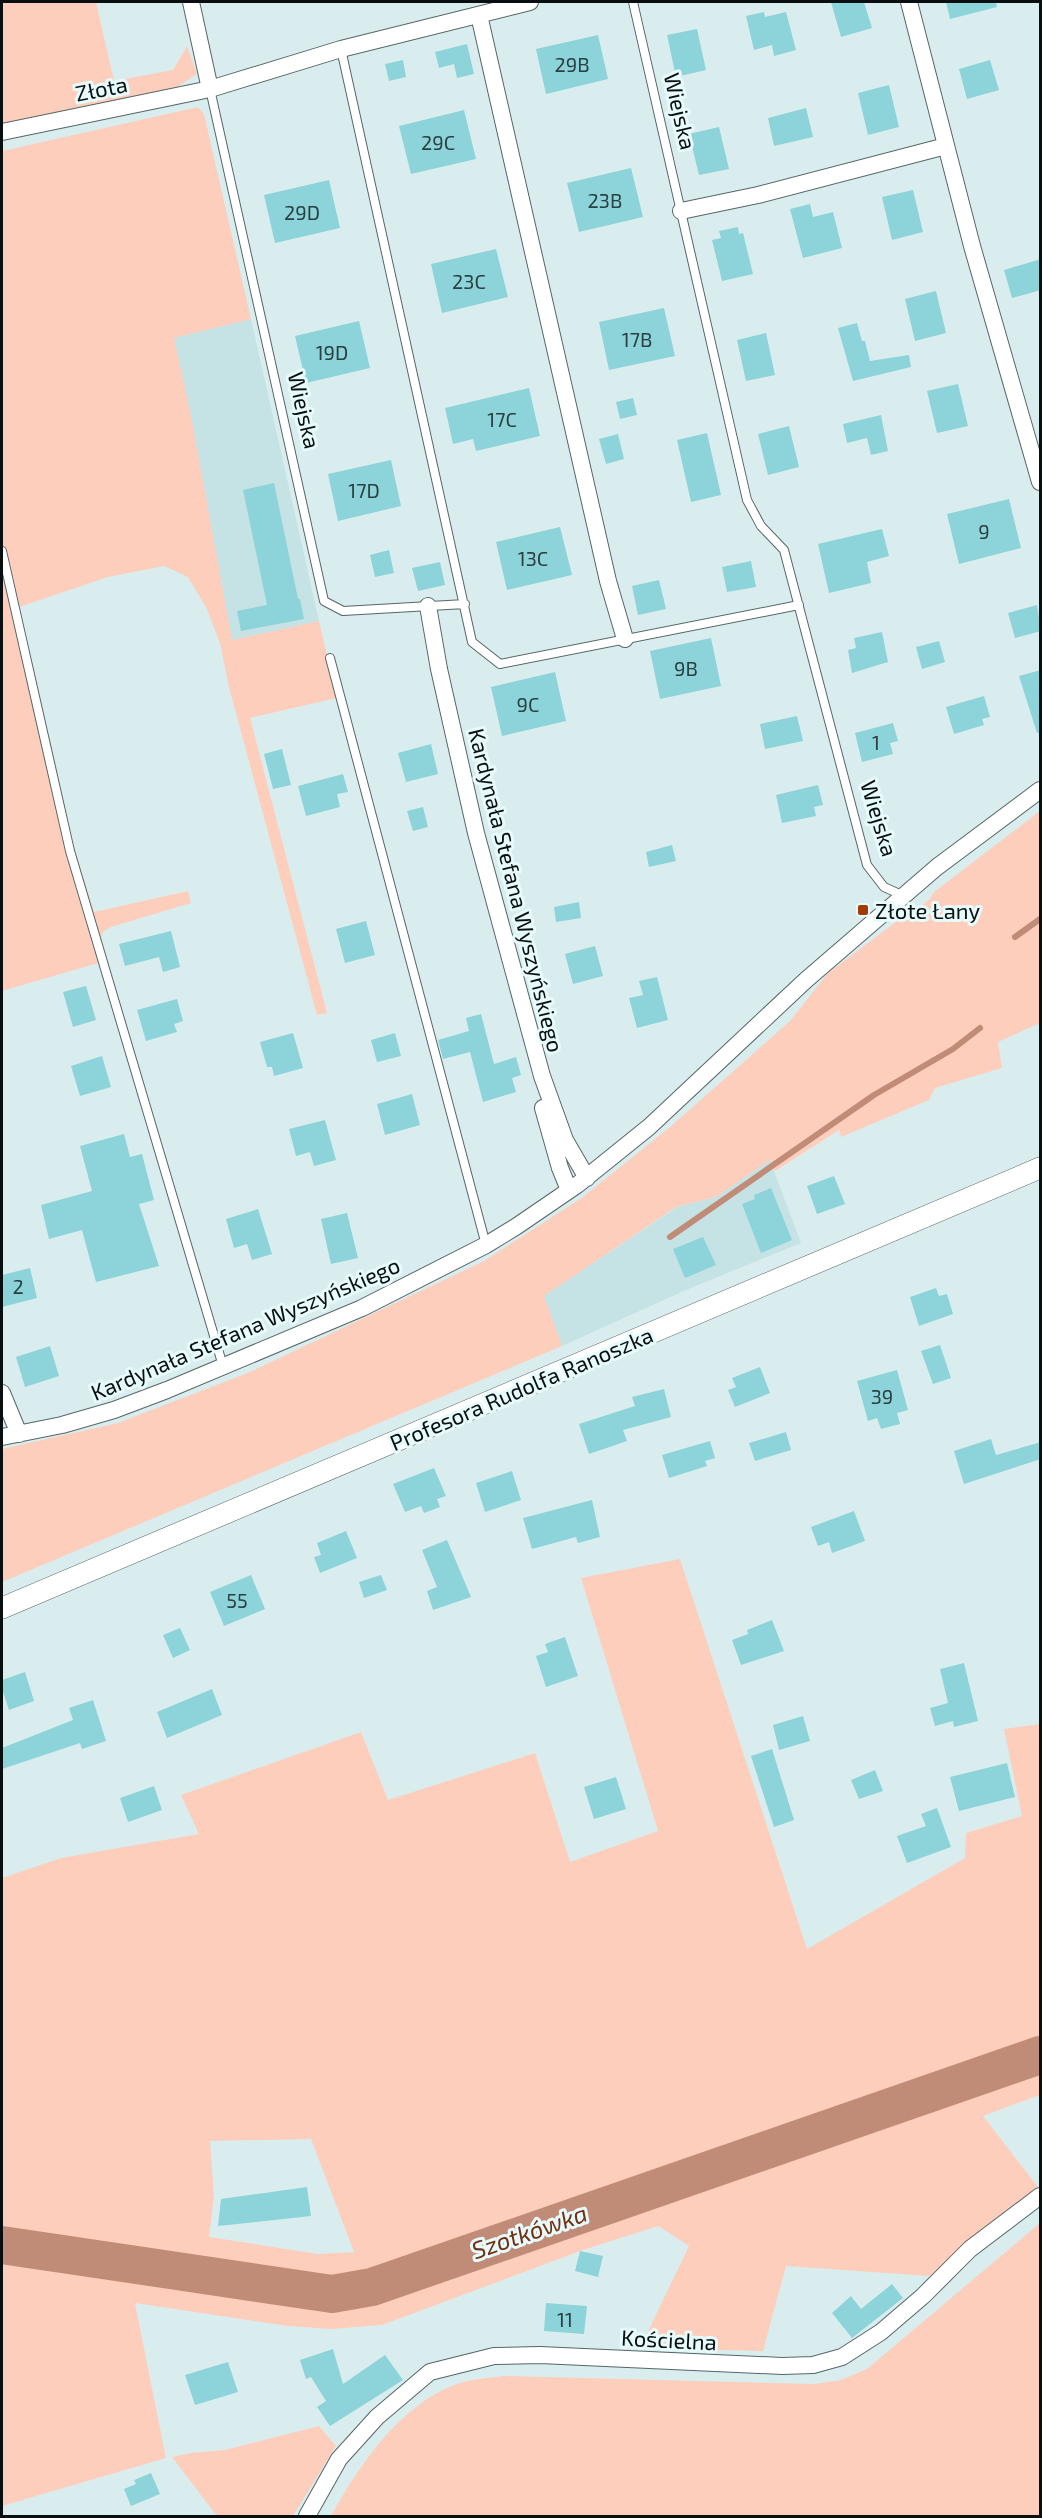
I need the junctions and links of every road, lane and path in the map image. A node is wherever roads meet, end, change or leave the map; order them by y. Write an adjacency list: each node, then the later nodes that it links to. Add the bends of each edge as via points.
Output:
1 (191, 2): 7 (street, Wiejska)
2 (521, 2): 5 (street)
3 (633, 2): 10 (lane, Wiejska)
4 (909, 2): 9 (street)
5 (480, 15): 6 (street); 16 (street, via 608,581)
6 (341, 50): 7 (street); 13 (lane)
7 (210, 89): 8 (street, Złota); 15 (lane, Wiejska, via 324,601 343,611)
8 (2, 132)
9 (946, 146): 10 (street); 11 (street)
10 (681, 211): 14 (lane, Wiejska, via 747,500 761,526 784,550)
11 (1041, 482)
12 (2, 551): 25 (lane, via 70,851)
13 (465, 603): 15 (lane, Wiejska); 16 (lane, via 472,642 500,664)
14 (799, 605): 16 (lane); 19 (lane, Wiejska, via 867,865 884,887)
15 (428, 606): 20 (street, Kardynała Stefana Wyszyńskiego, via 477,833)
16 (625, 639)
17 (330, 658): 24 (lane)
18 (1041, 790): 19 (street, Wiejska)
19 (904, 896): 22 (street, Kardynała Stefana Wyszyńskiego, via 806,980 649,1127)
20 (530, 1031): 22 (street, Kardynała Stefana Wyszyńskiego, via 565,1140); 23 (street, via 545,1115)
21 (1041, 1168): 29 (street, Profesora Rudolfa Ranoszka)
22 (587, 1178): 23 (street, Kardynała Stefana Wyszyńskiego)
23 (569, 1190): 24 (street, Kardynała Stefana Wyszyńskiego)
24 (486, 1245): 25 (street, Kardynała Stefana Wyszyńskiego, via 362,1308)
25 (223, 1366): 27 (street, Kardynała Stefana Wyszyńskiego, via 114,1410)
26 (2, 1393): 27 (street)
27 (19, 1434): 28 (street, Kardynała Stefana Wyszyńskiego)
28 (2, 1437)
29 (2, 1608)
30 (1041, 2196): 31 (street, Kościelna, via 970,2248 881,2332 842,2357 813,2365 782,2366 495,2356 430,2372 377,2417 339,2458)
31 (307, 2517)

